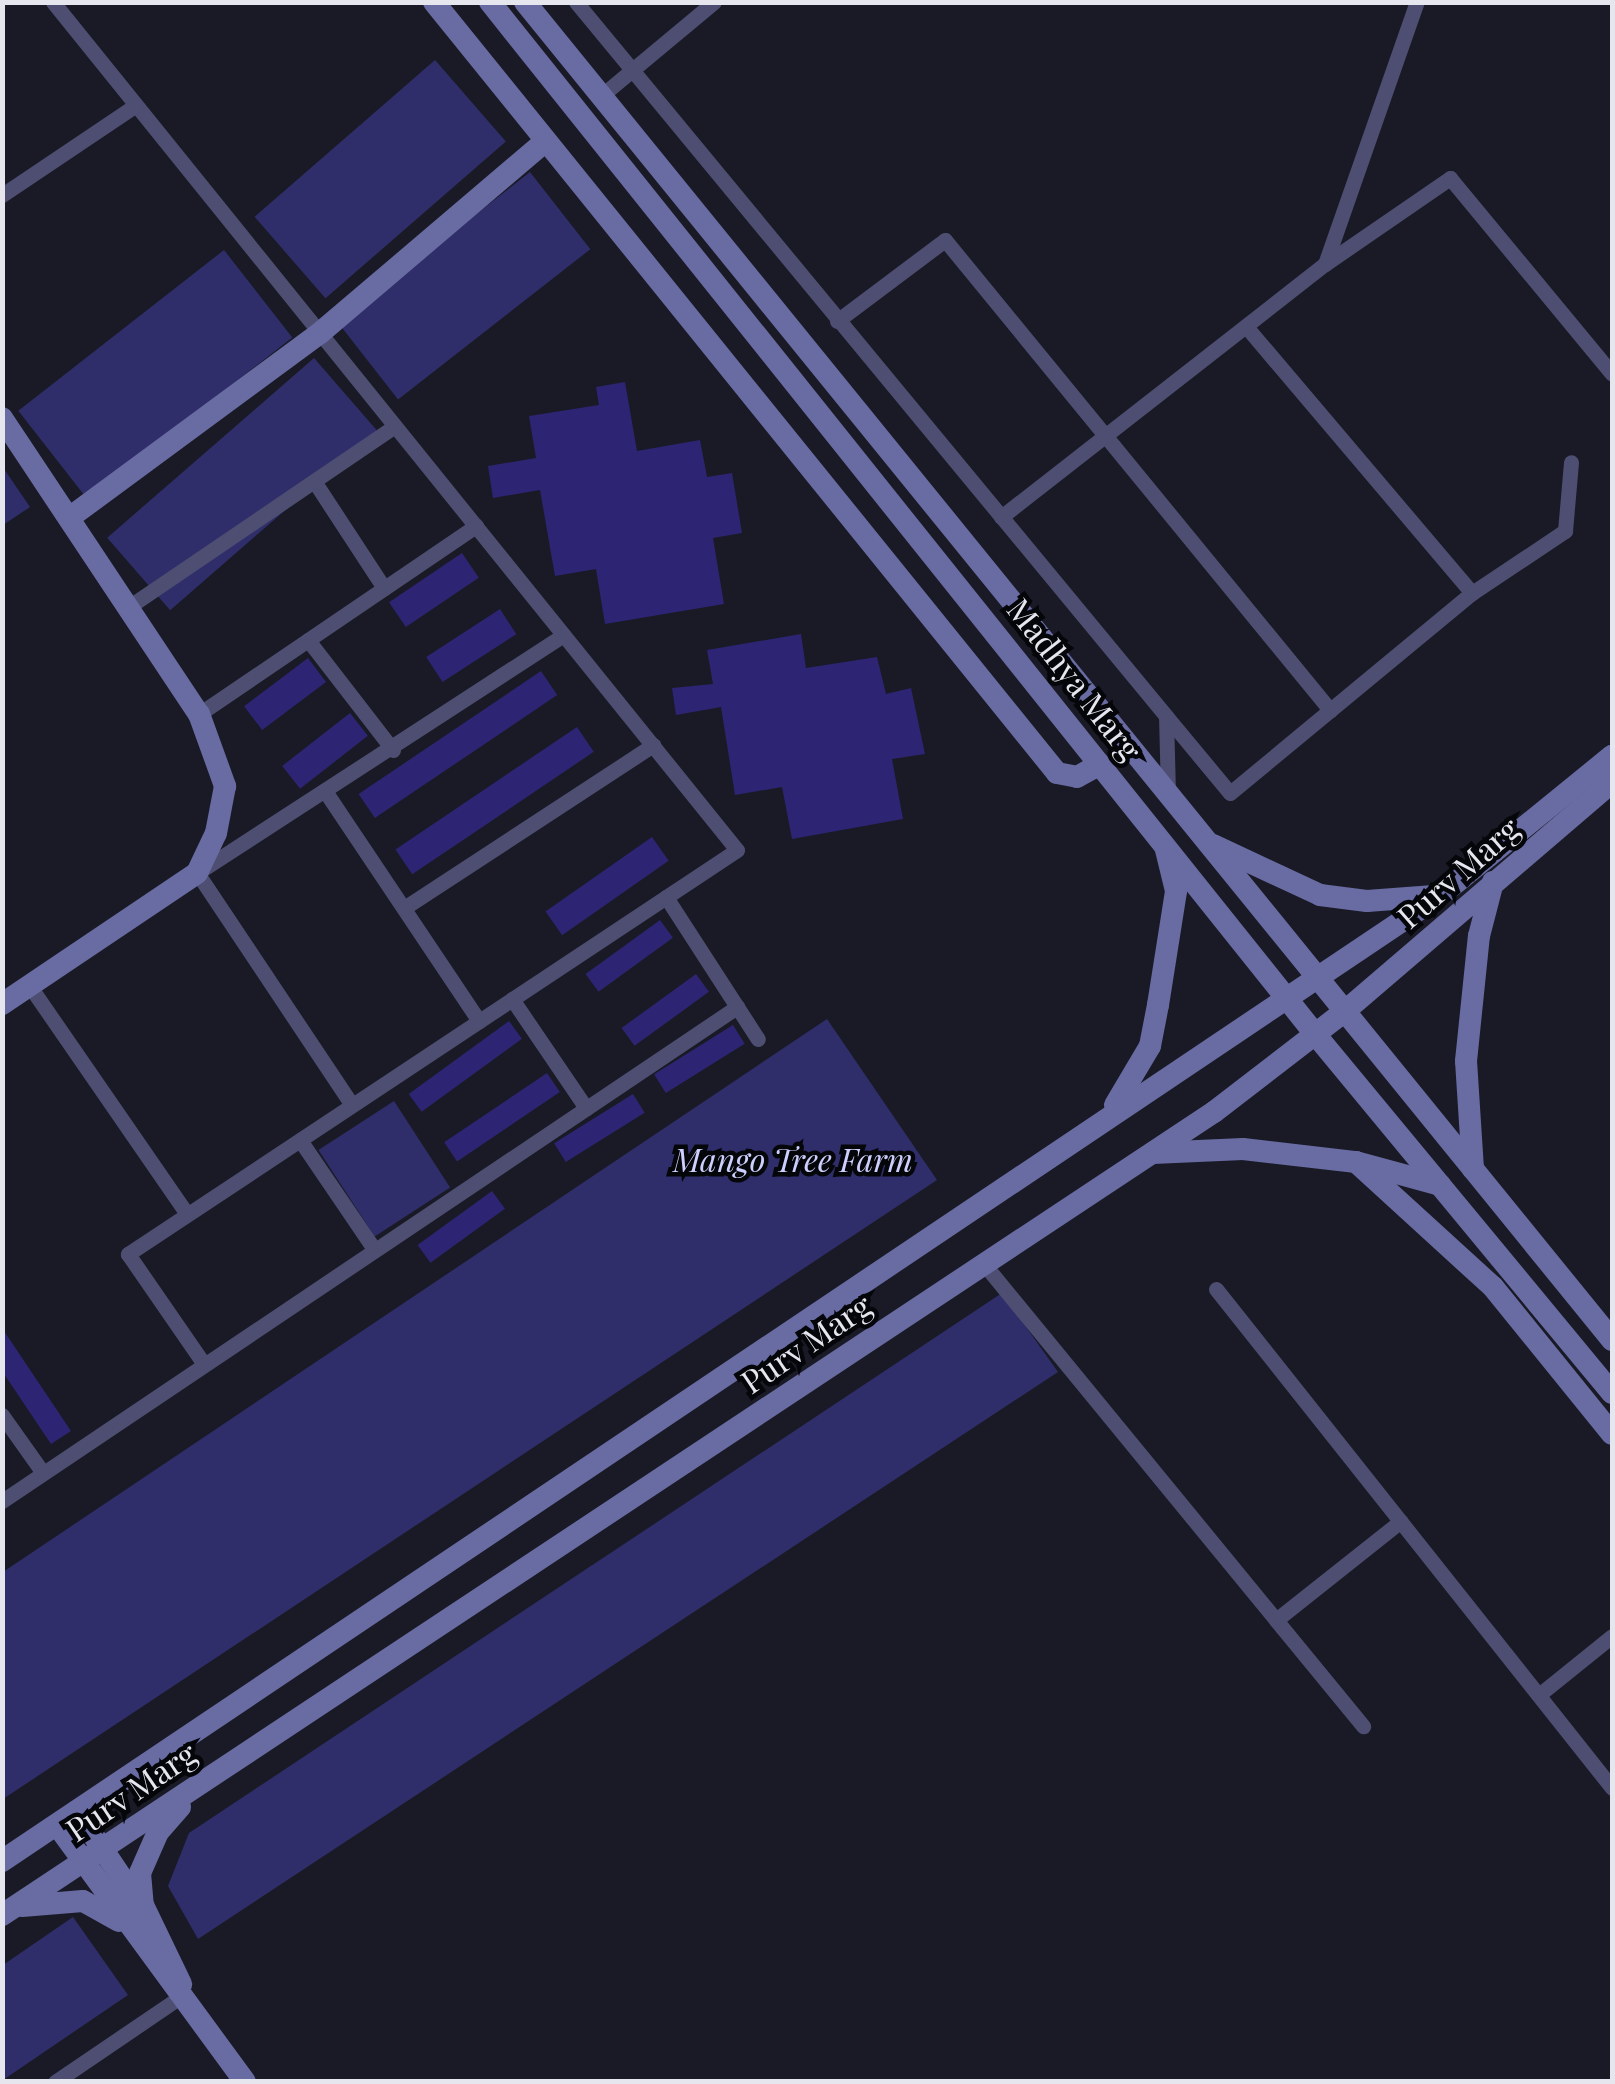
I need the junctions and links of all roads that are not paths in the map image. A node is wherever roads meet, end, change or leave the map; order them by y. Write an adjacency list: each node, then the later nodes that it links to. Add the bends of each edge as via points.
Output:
1 (53, 2): 10 (street)
2 (434, 2): 11 (main road)
3 (490, 2): 37 (main road, Madhya Marg)
4 (525, 2): 9 (main road, Madhya Marg)
5 (576, 2): 8 (street)
6 (1417, 2): 13 (street)
7 (713, 3): 8 (street)
8 (632, 71): 9 (street); 14 (street)
9 (600, 96): 40 (main road, Madhya Marg)
10 (136, 105): 12 (street); 16 (street)
11 (543, 144): 16 (main road); 37 (main road, via 1057,772 1077,777)
12 (2, 195)
13 (1325, 264): 15 (street); 17 (street, via 1450,178)
14 (837, 321): 20 (street, via 946,240); 24 (street)
15 (1249, 330): 20 (street); 27 (street)
16 (320, 332): 19 (street); 23 (main road)
17 (1612, 374)
18 (2, 418): 23 (main road)
19 (395, 426): 22 (street); 25 (street)
20 (1103, 440): 24 (street); 31 (street)
21 (1571, 462): 27 (street, via 1565,532)
22 (314, 481): 26 (street); 28 (street)
23 (68, 518): 28 (main road)
24 (1001, 518): 33 (street)
25 (476, 526): 26 (street); 29 (street)
26 (384, 588): 30 (street)
27 (1472, 593): 31 (street)
28 (130, 606): 32 (main road)
29 (564, 635): 34 (street); 35 (street)
30 (308, 640): 32 (street); 35 (street)
31 (1330, 710): 33 (street, via 1230,793)
32 (199, 714): 43 (main road, via 225,786 216,833)
33 (1166, 716): 40 (street)
34 (653, 745): 46 (street, via 738,850); 47 (street)
35 (392, 750): 39 (street)
36 (1612, 756): 45 (main road, Purv Marg)
37 (1100, 764): 42 (main road, Madhya Marg)
38 (1612, 782): 44 (main road, Purv Marg)
39 (325, 791): 43 (street); 47 (street)
40 (1168, 793): 41 (main road, Madhya Marg)
41 (1201, 838): 45 (main road, via 1320,895 1367,900); 48 (main road, Madhya Marg)
42 (1164, 840): 50 (main road, Madhya Marg); 60 (main road, via 1176,891 1174,924 1150,1046 1134,1080)
43 (197, 873): 49 (main road); 58 (street)
44 (1492, 882): 54 (main road, Purv Marg); 64 (main road, via 1479,936 1466,1061)
45 (1442, 894): 48 (main road, Purv Marg)
46 (666, 897): 51 (street); 53 (street)
47 (404, 908): 55 (street)
48 (1317, 977): 50 (main road, Purv Marg); 54 (main road, Madhya Marg)
49 (29, 985): 52 (main road); 66 (street)
50 (1288, 996): 56 (main road, Madhya Marg); 60 (main road, Purv Marg)
51 (512, 999): 55 (street); 59 (street)
52 (2, 1004)
53 (737, 1007): 57 (street); 59 (street)
54 (1345, 1011): 56 (main road, Purv Marg); 64 (main road, Madhya Marg)
55 (479, 1021): 58 (street)
56 (1315, 1034): 62 (main road, Purv Marg); 65 (main road, Madhya Marg)
57 (758, 1039)
58 (352, 1105): 61 (street)
59 (586, 1108): 67 (street)
60 (1100, 1123): 84 (main road, Purv Marg)
61 (300, 1140): 66 (street); 67 (street)
62 (1152, 1153): 63 (main road, via 1243,1149); 68 (main road, Purv Marg)
63 (1356, 1162): 65 (main road); 74 (main road, via 1493,1287)
64 (1474, 1169): 70 (main road, Madhya Marg)
65 (1440, 1185): 72 (main road, Madhya Marg)
66 (187, 1214): 71 (street, via 128,1254)
67 (374, 1249): 71 (street)
68 (984, 1264): 78 (street); 82 (main road, Purv Marg)
69 (1216, 1289): 77 (street)
70 (1612, 1340)
71 (204, 1364): 75 (street)
72 (1612, 1393)
73 (2, 1415): 75 (street)
74 (1612, 1434)
75 (44, 1473): 76 (street)
76 (2, 1501)
77 (1401, 1521): 78 (street); 80 (street)
78 (1276, 1620): 81 (street)
79 (1612, 1636): 80 (street)
80 (1540, 1694): 83 (street)
81 (1363, 1726)
82 (198, 1785): 86 (main road, Purv Marg); 90 (main road, via 158,1832 140,1873)
83 (1612, 1788)
84 (77, 1811): 85 (main road, Purv Marg); 86 (main road)
85 (57, 1824): 87 (main road, Purv Marg); 88 (main road)
86 (103, 1849): 88 (main road, Purv Marg); 90 (main road)
87 (2, 1861)
88 (82, 1863): 89 (main road, Purv Marg); 90 (main road)
89 (9, 1911): 90 (main road, via 82,1901)
90 (146, 1931): 91 (main road)
91 (180, 1997): 92 (street); 93 (main road)
92 (55, 2082)
93 (245, 2082)

